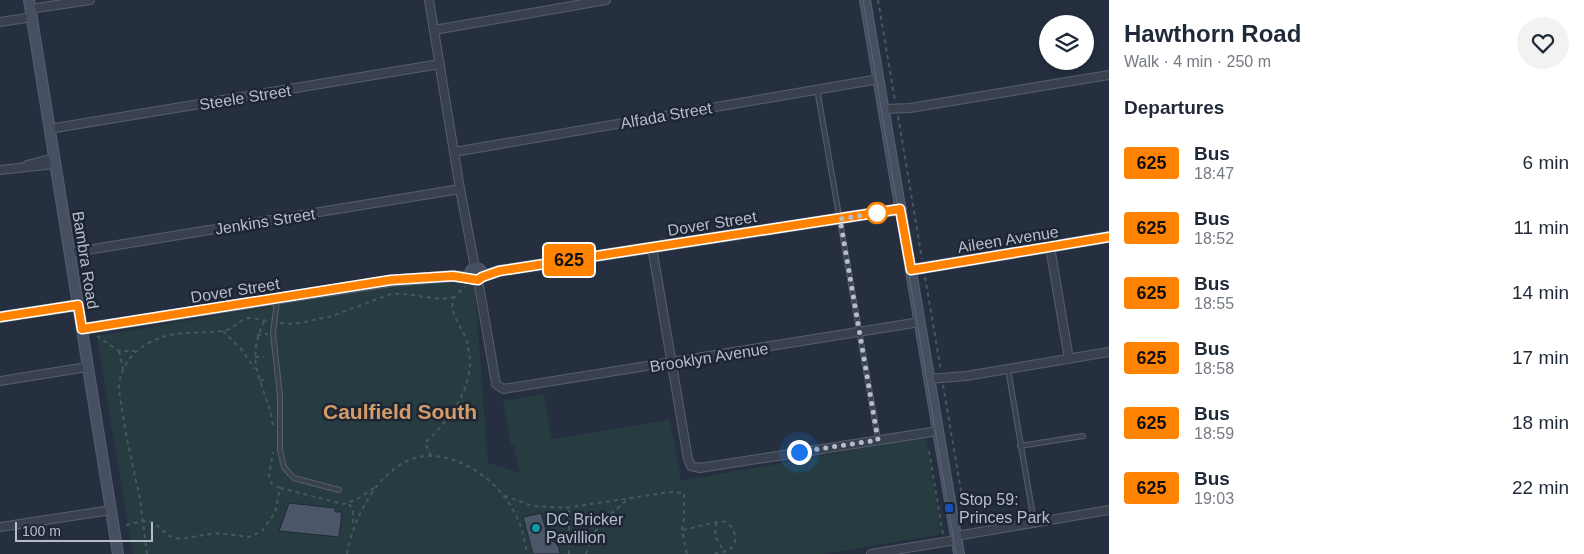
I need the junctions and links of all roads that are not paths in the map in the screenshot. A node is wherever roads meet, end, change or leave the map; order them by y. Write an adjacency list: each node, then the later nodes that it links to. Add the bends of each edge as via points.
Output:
1 (90, 0): 5 (street)
2 (429, 0): 7 (street)
3 (606, 0): 7 (street)
4 (865, 0): 10 (street)
5 (30, 9): 6 (street); 13 (street, Bambra Road)
6 (0, 22)
7 (434, 30): 8 (street)
8 (440, 64): 13 (street, Steele Street); 14 (street)
9 (1109, 75): 12 (street)
10 (879, 79): 11 (street, Alfada Street); 12 (street)
11 (817, 89): 14 (street, Alfada Street); 19 (lane)
12 (884, 112): 18 (street)
13 (50, 129): 15 (street, Bambra Road)
14 (454, 152): 17 (street)
15 (55, 161): 16 (street); 23 (street, Bambra Road)
16 (0, 170)
17 (460, 189): 23 (street, Jenkins Street); 25 (street)
18 (900, 209): 19 (street, Dover Street); 24 (street)
19 (840, 219): 22 (street, Dover Street); 31 (lane)
20 (1109, 238): 21 (street, Aileen Avenue)
21 (1050, 247): 24 (street, Aileen Avenue); 33 (street)
22 (652, 248): 25 (street, Dover Street); 34 (street)
23 (69, 253): 27 (street, Bambra Road)
24 (911, 270): 29 (street)
25 (474, 275): 26 (street, Dover Street, via 391,280); 34 (street, Brooklyn Avenue, via 482,299 496,380 503,389)
26 (277, 298): 30 (street, Dover Street); 43 (lane, via 273,333 284,467 294,478)
27 (78, 305): 28 (street); 30 (street, Bambra Road)
28 (0, 317)
29 (920, 322): 31 (street, Brooklyn Avenue); 38 (street)
30 (82, 329): 35 (street, Bambra Road)
31 (859, 332): 34 (street, Brooklyn Avenue); 41 (lane)
32 (1109, 352): 33 (street)
33 (1069, 359): 36 (street)
34 (672, 363): 41 (street, via 691,466 700,468)
35 (87, 367): 37 (street); 44 (street, Bambra Road)
36 (1008, 369): 38 (street); 42 (lane)
37 (0, 381)
38 (930, 383): 39 (street)
39 (938, 430): 41 (street); 48 (street)
40 (1083, 436): 42 (lane)
41 (878, 440)
42 (1020, 446): 46 (lane)
43 (339, 490)
44 (111, 510): 47 (street); 49 (street, Bambra Road)
45 (1109, 510): 46 (street)
46 (1034, 523): 48 (street)
47 (0, 527)
48 (956, 538): 50 (street); 51 (street)
49 (118, 554)
50 (871, 554)
51 (959, 554)

